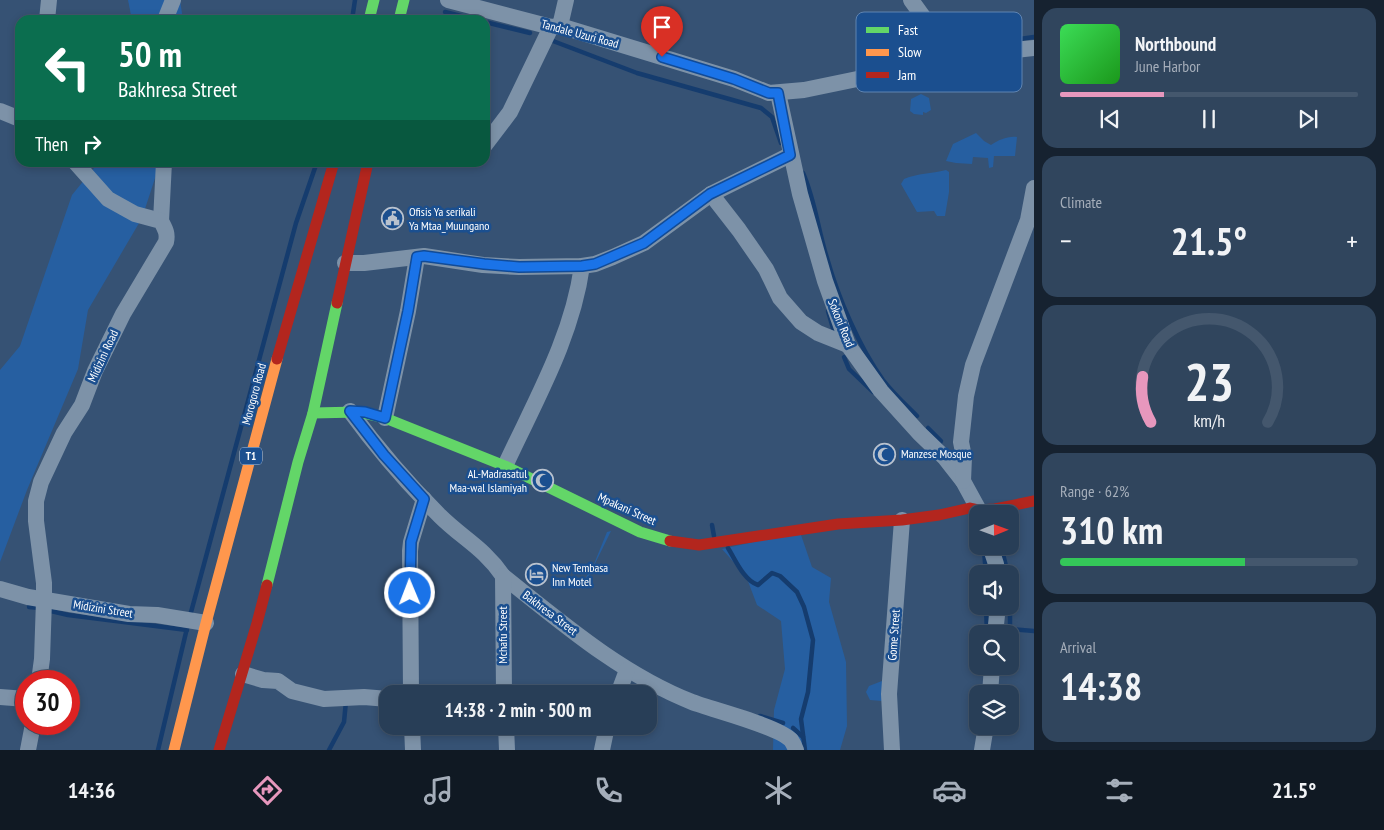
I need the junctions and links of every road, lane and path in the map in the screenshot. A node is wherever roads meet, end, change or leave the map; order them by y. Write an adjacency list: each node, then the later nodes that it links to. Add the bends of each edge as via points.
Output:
1 (49, 0): 9 (street)
2 (173, 0): 10 (street)
3 (374, 0): 11 (main road)
4 (404, 0): 12 (main road)
5 (448, 0): 13 (street, Tandale Uzuri Road)
6 (566, 0): 13 (street)
7 (911, 0): 8 (street)
8 (920, 12)
9 (48, 15)
10 (168, 15)
11 (370, 15)
12 (400, 15)
13 (555, 26): 15 (street, Tandale Uzuri Road, via 734,79 769,93); 18 (street, via 510,112)
14 (856, 79): 15 (street, Tandale Uzuri Road)
15 (778, 93): 19 (street, Sokoni Road)
16 (0, 111): 17 (street)
17 (15, 118)
18 (490, 138)
19 (790, 155): 25 (street); 30 (street, Sokoni Road, via 825,281)
20 (79, 167): 26 (street, via 108,199 135,214)
21 (164, 167): 26 (street, Midizini Road)
22 (333, 167): 45 (main road, Morogoro Road / T1)
23 (367, 167): 28 (main road)
24 (1034, 188): 35 (street, via 1028,220 977,356 966,396 961,442)
25 (710, 194): 29 (street, via 644,243); 30 (street, via 766,269 780,298 801,322)
26 (161, 222): 44 (street, Midizini Road, via 166,230 166,242 123,314 82,406 64,433 40,482 36,521)
27 (417, 257): 28 (street, via 364,264); 29 (street, via 519,267); 33 (street)
28 (345, 263): 32 (main road)
29 (582, 266): 34 (street, via 571,316 550,372)
30 (848, 345): 35 (street, Sokoni Road, via 881,391)
31 (350, 411): 32 (main road, Mpakani Street); 33 (main road, Mpakani Street); 36 (street, Bakhresa Street)
32 (313, 414): 48 (main road)
33 (385, 418): 34 (main road, Mpakani Street)
34 (505, 466): 41 (main road, Mpakani Street, via 640,532 699,546 838,524)
35 (963, 481): 38 (street, Sokoni Road)
36 (424, 499): 42 (street, Bakhresa Street, via 481,550); 49 (street, via 410,551)
37 (1034, 501): 39 (main road, Mpakani Street)
38 (976, 505)
39 (1014, 505)
40 (969, 508): 41 (main road, Mpakani Street)
41 (902, 520): 67 (street, Gome Street, via 890,694)
42 (503, 576): 47 (street, Bakhresa Street); 50 (street, Mchafu Street)
43 (0, 589): 44 (street, Midizini Street)
44 (44, 600): 45 (street, Midizini Street); 46 (street, Midizini Road)
45 (206, 623): 61 (main road, Morogoro Road / T1)
46 (40, 670)
47 (627, 670): 51 (street); 66 (street, Bakhresa Street, via 712,710 769,727 790,739)
48 (243, 674): 54 (street, via 278,682 292,691 324,699); 62 (main road)
49 (411, 685)
50 (504, 685)
51 (621, 685)
52 (0, 697): 53 (street)
53 (15, 698)
54 (379, 698)
55 (31, 735): 60 (street)
56 (412, 735): 63 (street)
57 (506, 735): 64 (street)
58 (605, 735): 65 (street)
59 (984, 735): 68 (street)
60 (28, 750)
61 (174, 750)
62 (219, 750)
63 (413, 750)
64 (507, 750)
65 (602, 750)
66 (796, 750)
67 (892, 750)
68 (982, 750)

